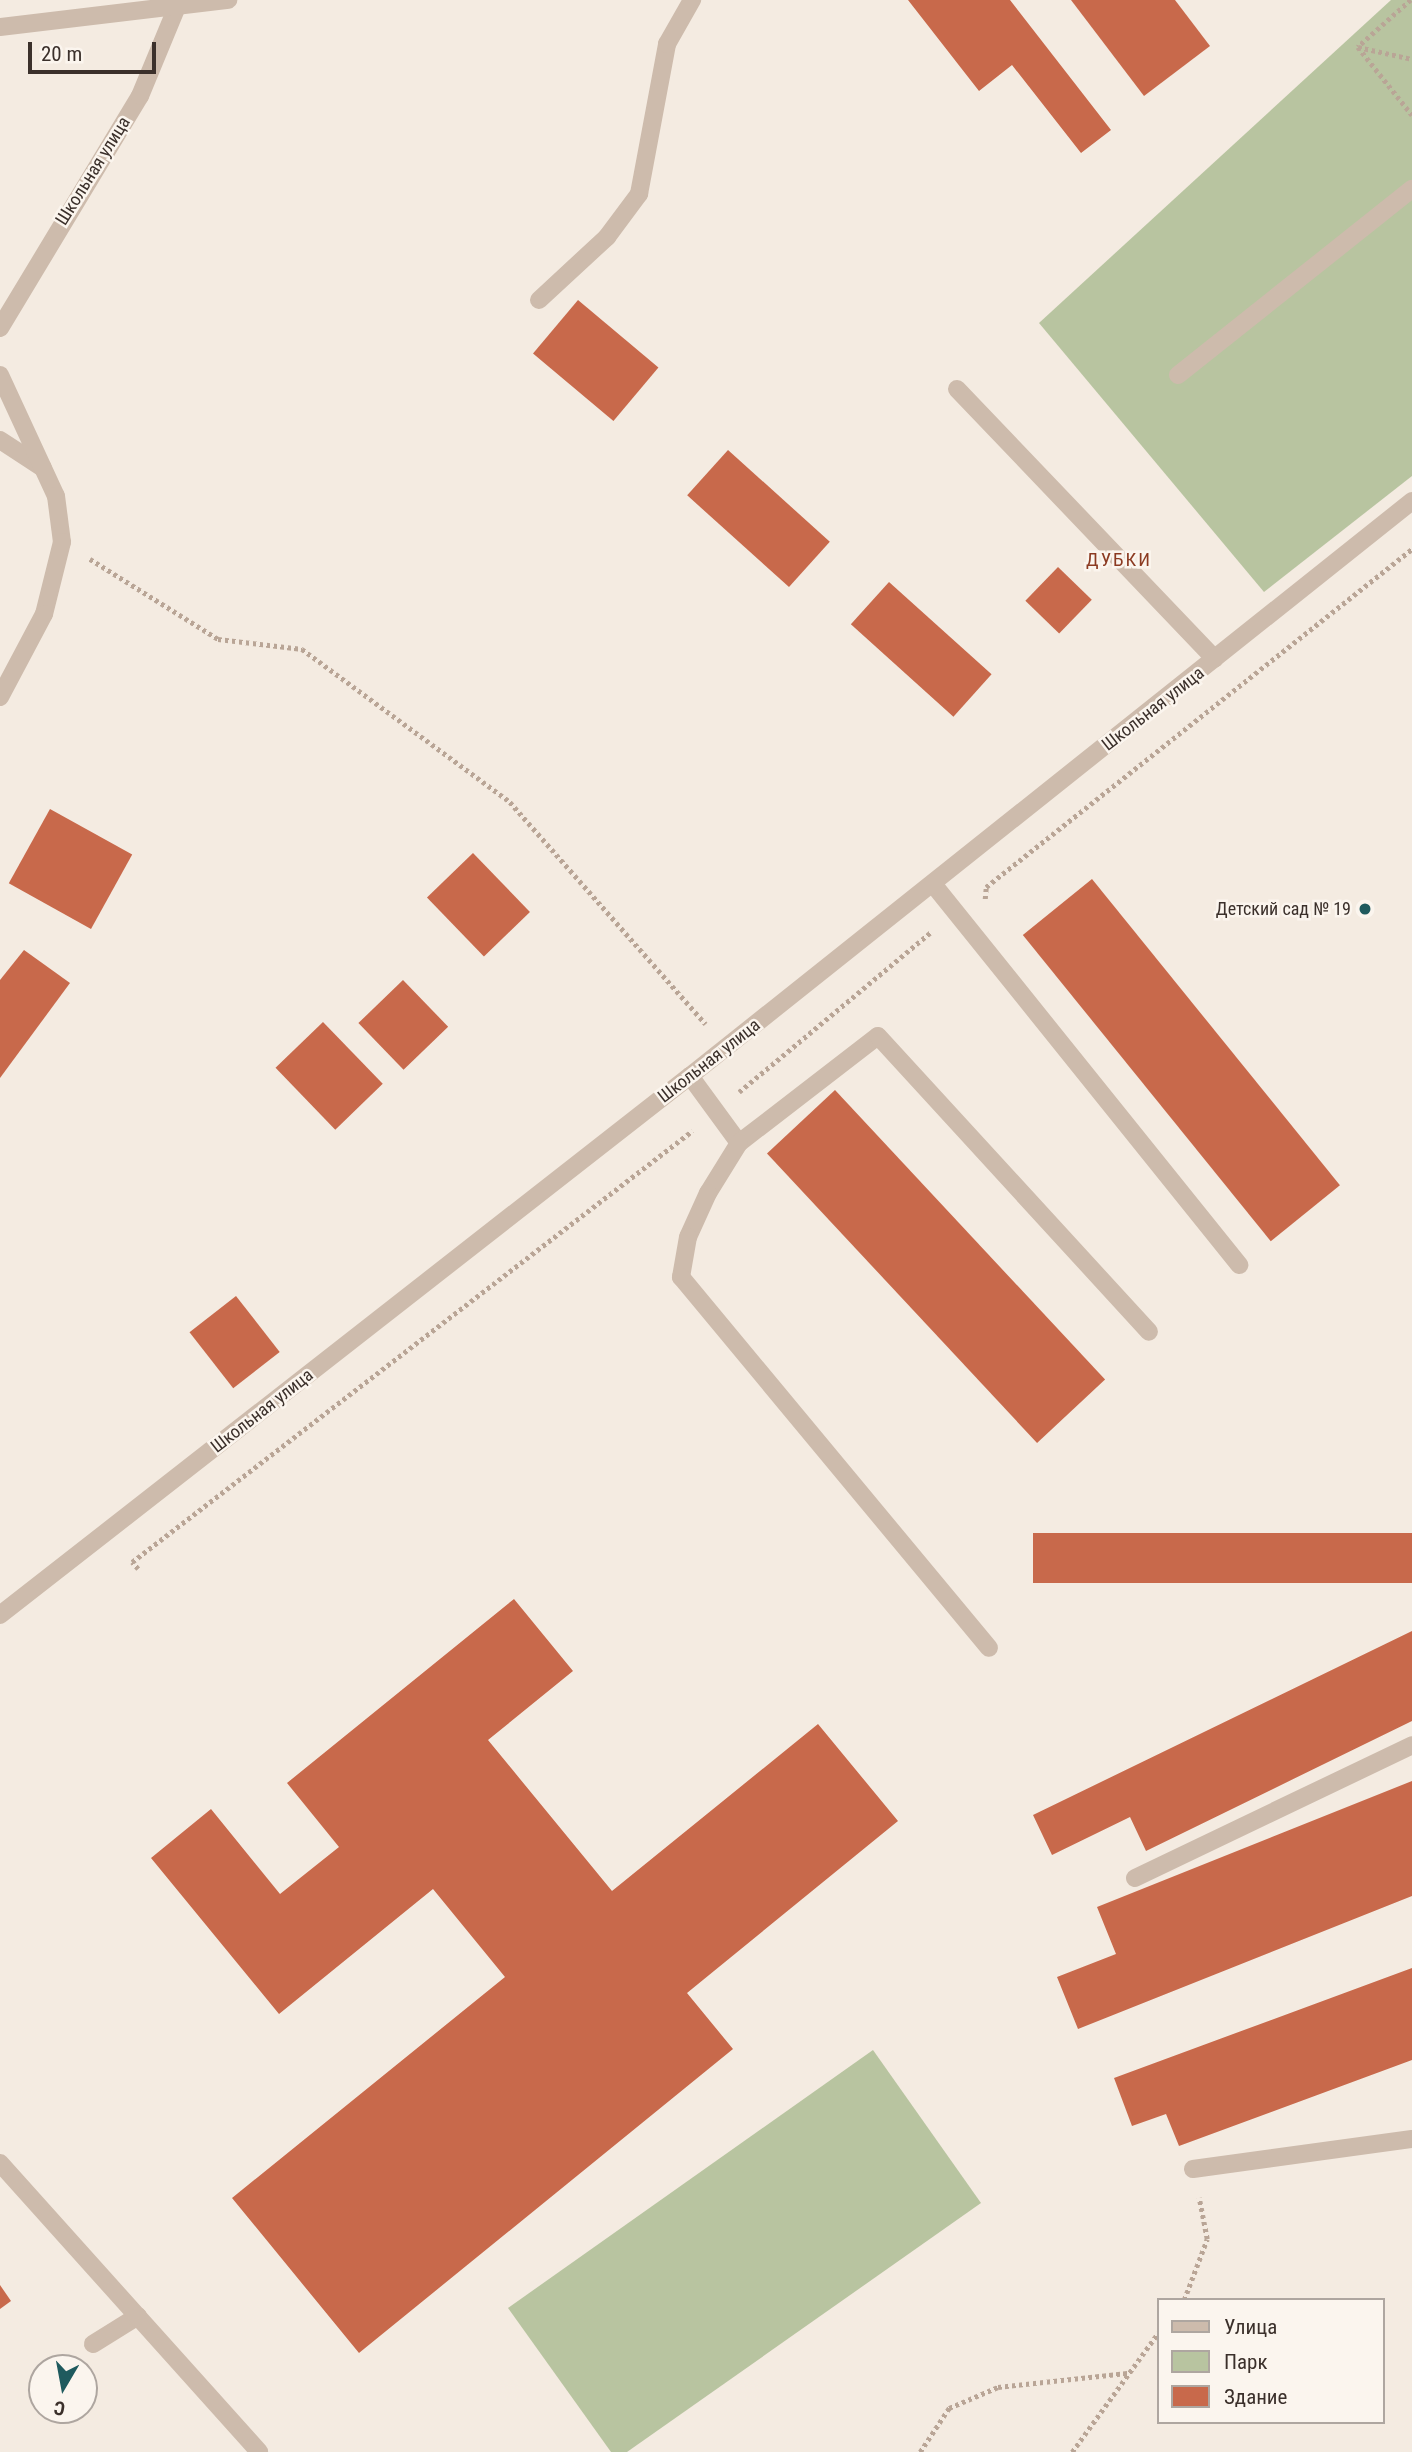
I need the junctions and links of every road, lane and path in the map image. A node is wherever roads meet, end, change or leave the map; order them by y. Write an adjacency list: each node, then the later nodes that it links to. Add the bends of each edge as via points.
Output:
1 (228, 0): 4 (street)
2 (692, 0): 10 (street, via 667,44 639,194 607,237)
3 (1411, 0): 6 (path)
4 (176, 9): 5 (street); 11 (street, Школьная улица, via 140,96)
5 (0, 27)
6 (1358, 47): 7 (path); 8 (path)
7 (1412, 59)
8 (1412, 115)
9 (1412, 190): 13 (street)
10 (538, 300)
11 (0, 328)
12 (0, 375): 16 (street)
13 (1178, 376)
14 (957, 389): 20 (street)
15 (0, 440): 16 (street)
16 (43, 468): 18 (street, via 56,496)
17 (1412, 501): 20 (street, Школьная улица)
18 (62, 542): 21 (street, via 44,614); 26 (path, via 218,639 302,649 510,802)
19 (1412, 549): 23 (path)
20 (1215, 659): 22 (street, Школьная улица)
21 (0, 697)
22 (933, 884): 24 (street); 26 (street, Школьная улица)
23 (986, 887): 24 (path); 25 (path)
24 (956, 911): 28 (path); 30 (street)
25 (989, 911)
26 (727, 1047): 27 (street, Школьная улица)
27 (690, 1076): 28 (street); 33 (street, Школьная улица)
28 (716, 1112): 29 (street); 32 (path, via 132,1562)
29 (739, 1143): 31 (street, via 878,1036); 34 (street, via 688,1237 681,1277)
30 (1239, 1265)
31 (1149, 1332)
32 (138, 1569)
33 (0, 1615)
34 (989, 1648)
35 (1412, 1745): 36 (street)
36 (1135, 1878)
37 (1412, 2139): 39 (street)
38 (0, 2163): 41 (street)
39 (1193, 2169): 40 (path, via 1207,2239)
40 (1185, 2298)
41 (138, 2316): 43 (street); 45 (street)
42 (1156, 2336): 44 (path)
43 (93, 2344)
44 (1127, 2372): 46 (path, via 999,2388 949,2408); 47 (path)
45 (259, 2452)
46 (920, 2452)
47 (1072, 2452)

